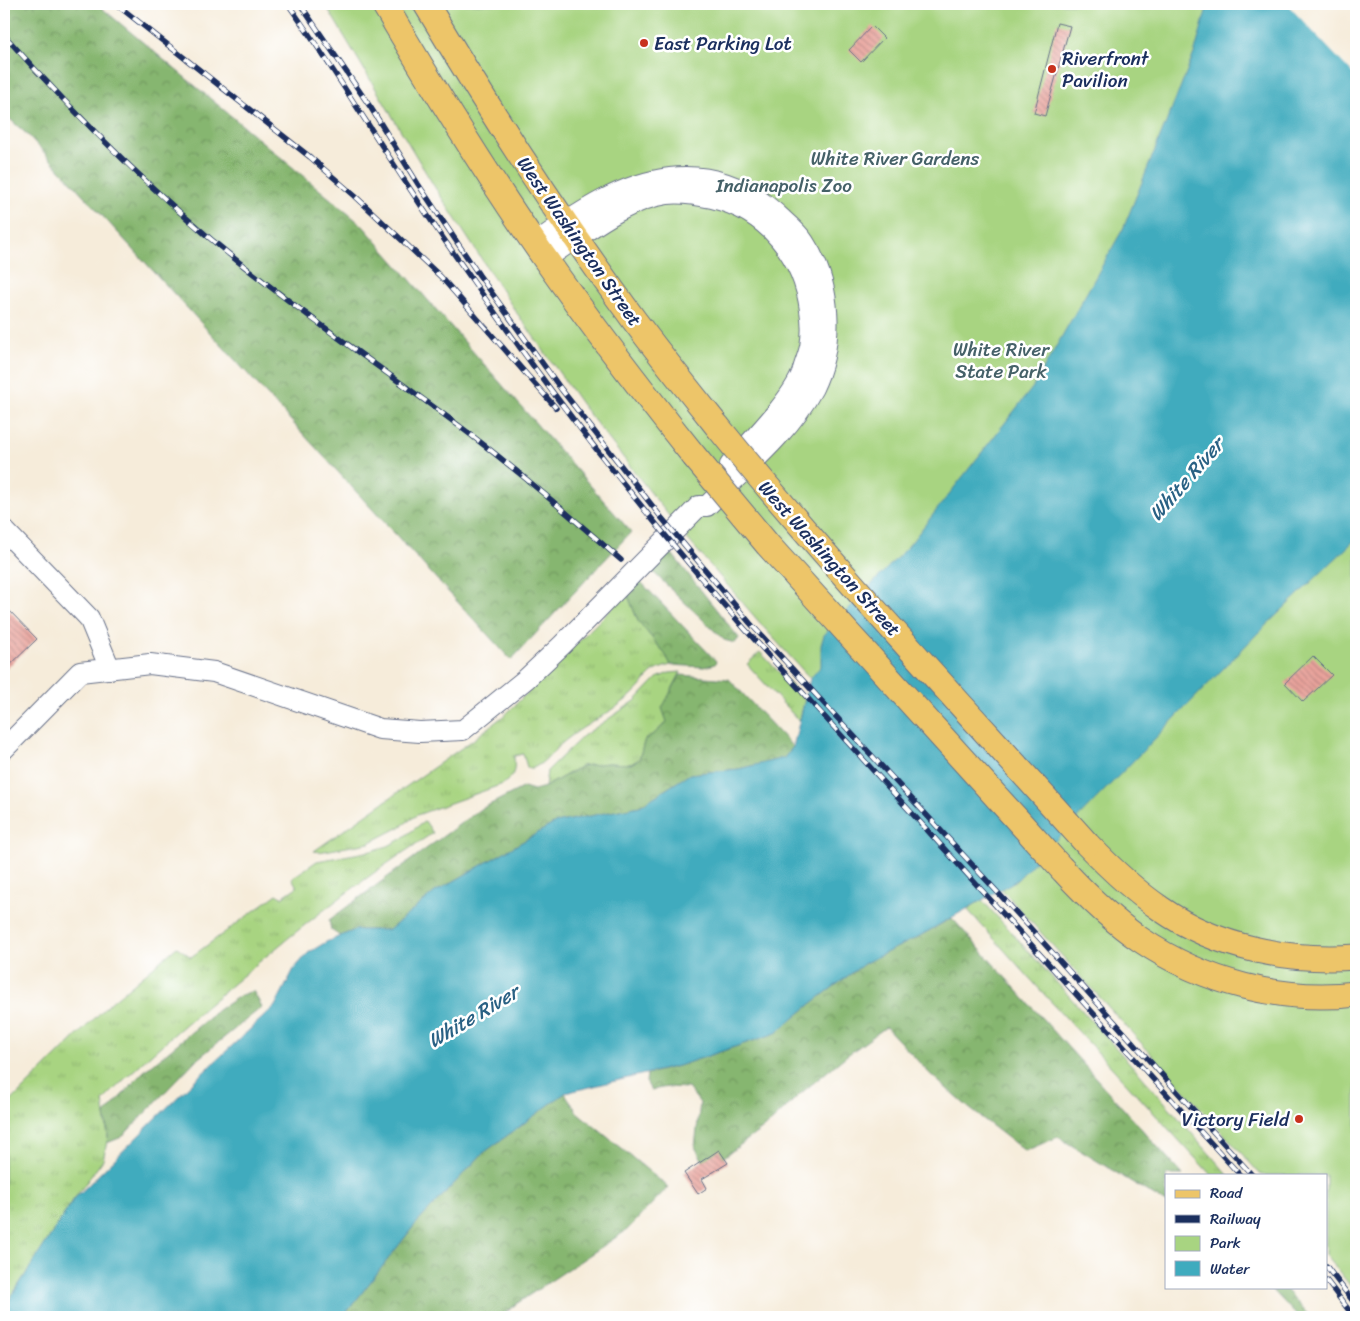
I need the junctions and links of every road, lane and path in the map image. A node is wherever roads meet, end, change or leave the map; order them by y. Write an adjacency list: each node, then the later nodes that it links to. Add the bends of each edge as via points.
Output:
1 (384, 4): 4 (main road, West Washington Street)
2 (426, 4): 3 (main road, West Washington Street, via 494,115)
3 (571, 230): 4 (street); 6 (street, via 639,201 668,194 694,194 743,209 772,230 795,259 809,300 810,346 801,375 790,394 699,499 699,506 538,668 463,730 420,732 380,729 214,672 150,664); 8 (main road, West Washington Street, bridge, via 634,320 754,472 1114,872 1155,905 1216,938 1289,956)
4 (540, 251): 9 (main road, West Washington Street, bridge, via 599,334 768,545 1089,898 1161,953 1209,975 1282,993 1324,997)
5 (4, 530): 6 (street, via 89,618)
6 (110, 669): 7 (street, via 80,672)
7 (4, 749)
8 (1356, 957)
9 (1356, 994)

